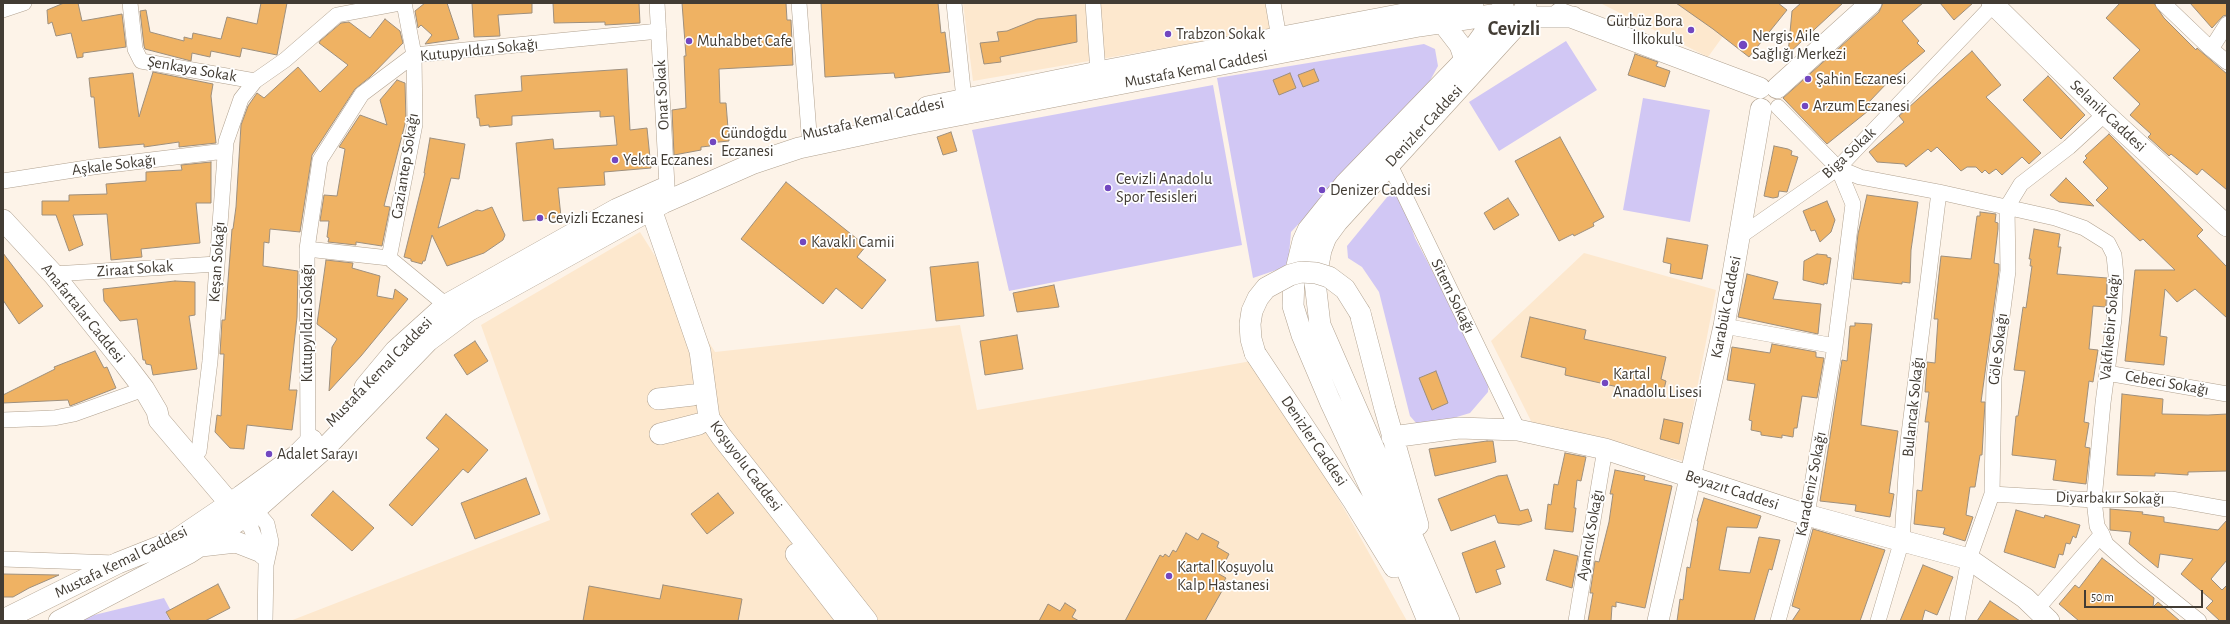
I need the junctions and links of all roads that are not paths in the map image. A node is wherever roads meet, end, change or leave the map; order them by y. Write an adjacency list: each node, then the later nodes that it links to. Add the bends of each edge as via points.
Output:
1 (24, 3): 17 (street)
2 (130, 3): 27 (street, Şenkaya Sokak, via 135,49 141,61)
3 (401, 3): 27 (street, Keşan Sokağı, via 337,15 285,60)
4 (404, 3): 23 (street, Gaziantep Sokağı)
5 (657, 3): 20 (street, Onat Sokak)
6 (799, 3): 31 (street)
7 (954, 3): 29 (street)
8 (1093, 3): 26 (street)
9 (1273, 3): 21 (street)
10 (1473, 3): 14 (street, Mustafa Kemal Caddesi)
11 (1871, 3): 28 (street)
12 (2163, 3): 22 (street)
13 (1994, 4): 30 (street, Selanik Caddesi); 34 (street, Biga Sokak)
14 (1414, 7): 21 (street, Mustafa Kemal Caddesi)
15 (1525, 7): 16 (street); 28 (street, via 1573,17); 33 (street, Denizler Caddesi, via 1515,27)
16 (1502, 8): 18 (street, Mustafa Kemal Caddesi); 24 (street, Denizler Caddesi)
17 (3, 10)
18 (1443, 23): 24 (street, via 1460,45); 26 (street, Mustafa Kemal Caddesi)
19 (2227, 24): 22 (street)
20 (659, 31): 23 (street, Kutupyıldızı Sokağı); 36 (street, Onat Sokak)
21 (1279, 38): 26 (street, Mustafa Kemal Caddesi)
22 (2211, 49): 25 (street)
23 (414, 55): 43 (street, Kutupyıldızı Sokağı, via 362,94 320,160); 44 (street, Gaziantep Sokağı, via 415,124)
24 (1465, 60): 78 (street, Denizler Caddesi, via 1345,184 1308,230 1299,257 1292,298 1302,335 1330,401 1392,534)
25 (2227, 62)
26 (1099, 79): 29 (street, Mustafa Kemal Caddesi)
27 (255, 81): 32 (street, Keşan Sokağı, via 233,115)
28 (1769, 98): 34 (street, Vakfıkebir Sokağı); 42 (street, Karabük Caddesi)
29 (965, 106): 31 (street, Mustafa Kemal Caddesi); 38 (street, Mustafa Kemal Caddesi, via 780,153 687,191)
30 (2104, 114): 39 (street, via 2069,147 2021,184); 41 (street, Selanik Caddesi)
31 (809, 133): 36 (street, Mustafa Kemal Caddesi, via 751,150)
32 (225, 151): 35 (street, Aşkale Sokağı); 45 (street, Keşan Sokağı)
33 (1389, 163): 58 (street, Sitem Sokağı); 78 (street, Denizler Caddesi, via 1326,237 1317,264 1316,305 1320,325)
34 (1838, 168): 37 (street, Vakfıkebir Sokağı, via 1872,180); 42 (street, Biga Sokak); 49 (street, Karadeniz Sokağı, via 1853,204)
35 (3, 181)
36 (667, 186): 38 (street, Mustafa Kemal Caddesi)
37 (1939, 192): 39 (street, Vakfıkebir Sokağı); 71 (street, Bulancak Sokağı, via 1908,442)
38 (642, 206): 47 (street, Mustafa Kemal Caddesi); 53 (street, Koşuyolu Caddesi, via 682,329); 67 (street, Mustafa Kemal Caddesi, via 468,311 446,327 405,364 324,449); 83 (street, Koşuyolu Caddesi, via 700,350 709,418)
39 (2007, 207): 50 (street, Vakfıkebir Sokağı, via 2084,228 2108,243 2114,255 2116,275 2114,319); 65 (street, Göle Sokağı, via 2008,271 1994,377)
40 (5, 226): 46 (street, Anafartalar Caddesi)
41 (2227, 226)
42 (1739, 237): 48 (street, Karabük Caddesi)
43 (307, 249): 44 (street); 61 (street, Kutupyıldızı Sokağı)
44 (389, 258): 47 (street)
45 (217, 264): 46 (street, Ziraat Sokak); 63 (street, Keşan Sokağı, via 210,361)
46 (53, 274): 51 (street, Anafartalar Caddesi)
47 (446, 305): 61 (street, Mustafa Kemal Caddesi, via 395,351 353,402)
48 (1724, 326): 49 (street); 64 (street, Karabük Caddesi)
49 (1835, 346): 69 (street, Karadeniz Sokağı)
50 (2107, 373): 52 (street, Cebeci Sokağı); 66 (street, Vakfıkebir Sokağı)
51 (144, 389): 55 (street, Anafartalar Caddesi); 56 (street, via 74,414 54,418)
52 (2227, 394)
53 (693, 395): 54 (street); 57 (street, Koşuyolu Caddesi)
54 (658, 399)
55 (157, 411): 63 (street, Anafartalar Caddesi, via 168,414); 67 (street, Anafartalar Caddesi, via 159,420)
56 (3, 420)
57 (699, 424): 59 (street); 82 (street, Koşuyolu Caddesi, via 725,463)
58 (1518, 430): 60 (street, Beyazıt Caddesi, via 1459,428); 62 (street, Beyazıt Caddesi)
59 (660, 434)
60 (1392, 437): 78 (street, Denizler Caddesi); 78 (street, Denizler Caddesi, bridge, via 1360,313 1345,289 1329,277 1301,272 1266,288 1252,311 1251,339 1255,353 1354,502)
61 (308, 444): 67 (street, Mustafa Kemal Caddesi)
62 (1605, 449): 64 (street, Beyazıt Caddesi); 84 (street, Ayancık Sokağı)
63 (199, 450): 67 (street, Anafartalar Caddesi)
64 (1691, 477): 69 (street, Beyazıt Caddesi); 85 (street, Karabük Caddesi)
65 (1992, 494): 66 (street, Diyarbakır Sokağı); 75 (street, Göle Sokağı)
66 (2094, 500): 68 (street, Diyarbakır Sokağı, via 2171,499); 70 (street, Vakfıkebir Sokağı, via 2097,526)
67 (242, 507): 72 (street, Mustafa Kemal Caddesi); 73 (street); 76 (street, Mustafa Kemal Caddesi, via 176,540)
68 (2227, 509)
69 (1807, 515): 71 (street, Beyazıt Caddesi); 86 (street, Karadeniz Sokağı)
70 (2102, 534): 77 (street); 89 (street, Vakfıkebir Sokağı, via 2106,544)
71 (1902, 540): 75 (street, Beyazıt Caddesi); 87 (street, Bulancak Sokağı)
72 (196, 547): 73 (street, via 236,542); 80 (street, Mustafa Kemal Caddesi)
73 (262, 558): 81 (street)
74 (3, 559): 76 (street)
75 (1969, 559): 77 (street, Beyazıt Caddesi, via 2025,598); 88 (street, Göle Sokağı)
76 (118, 563): 79 (street, Mustafa Kemal Caddesi)
77 (2043, 615)
78 (1437, 619)
79 (3, 620)
80 (59, 621)
81 (265, 621)
82 (848, 621)
83 (868, 621)
84 (1576, 621)
85 (1658, 621)
86 (1778, 621)
87 (1878, 621)
88 (1957, 621)
89 (2199, 621)

